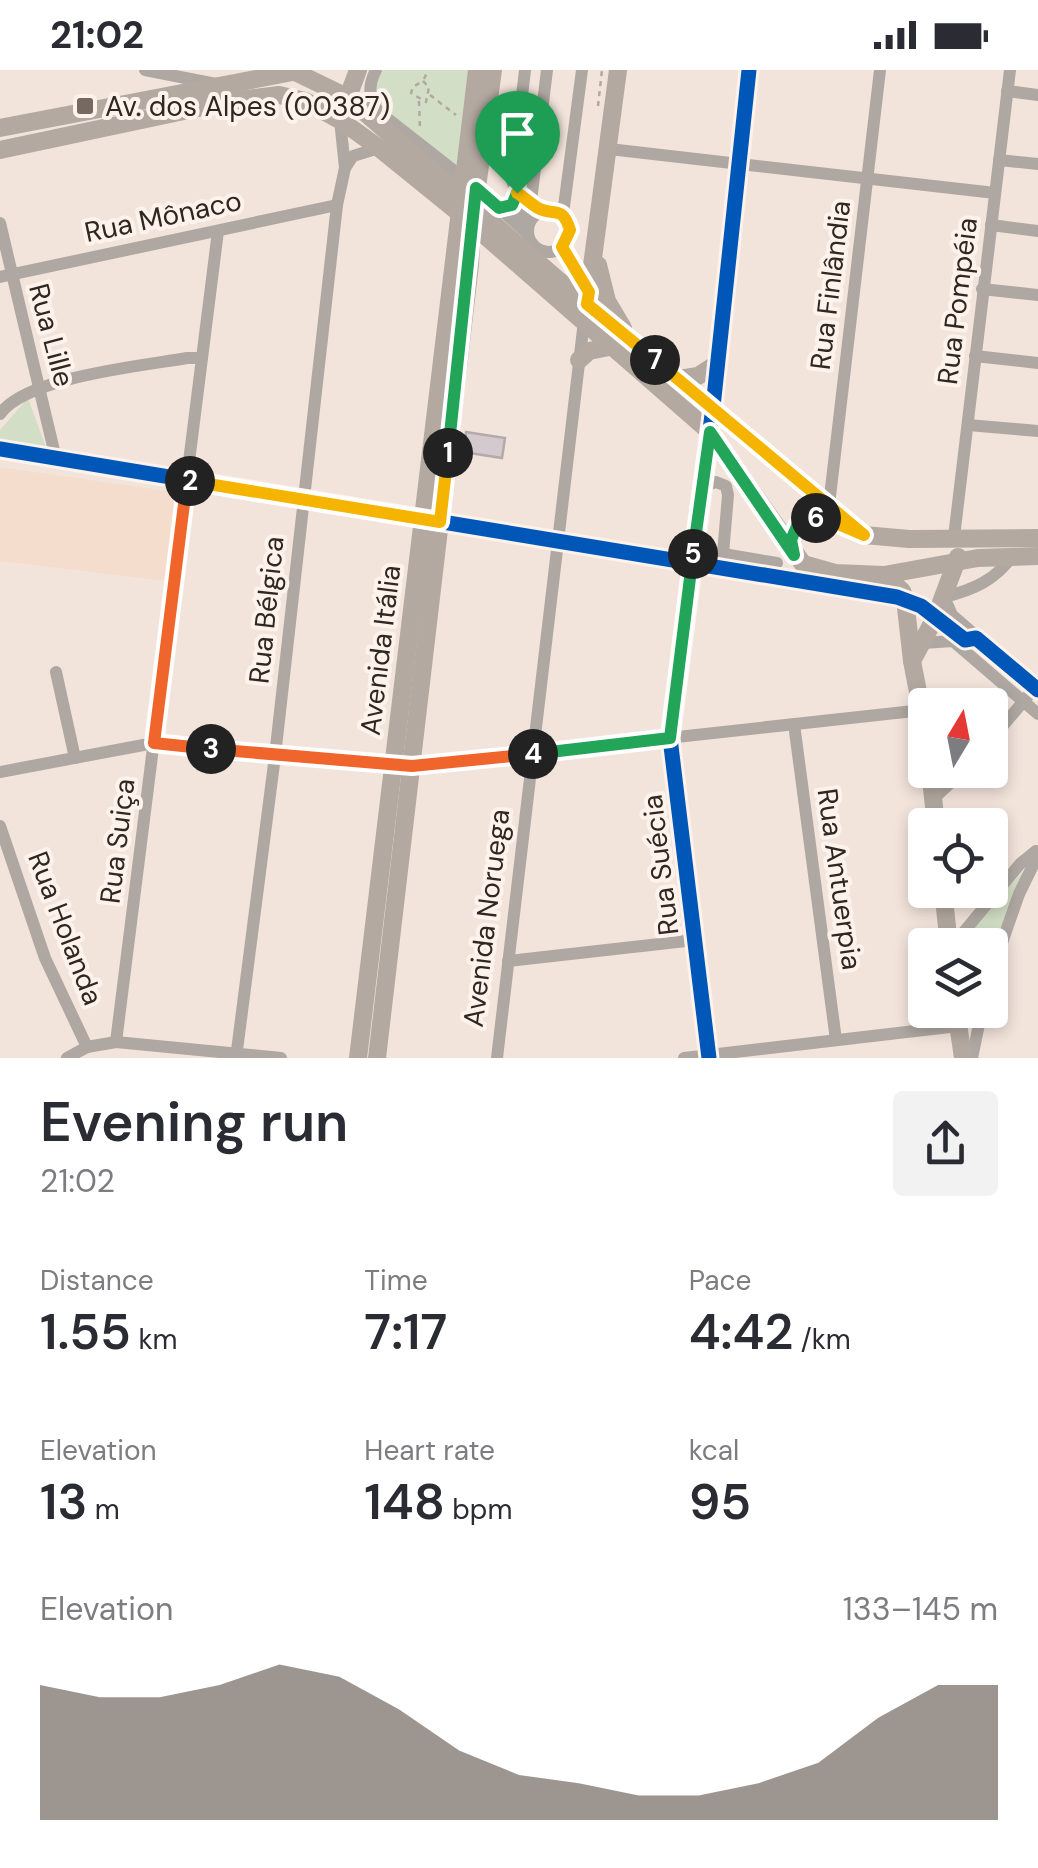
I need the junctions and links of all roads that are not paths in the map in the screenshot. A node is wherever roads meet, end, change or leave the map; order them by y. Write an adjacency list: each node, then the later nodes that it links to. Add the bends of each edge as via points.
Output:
1 (145, 70): 15 (street)
2 (358, 70): 19 (main road)
3 (376, 70): 32 (street, via 372,104 420,144)
4 (476, 70): 32 (main road, Avenida Itália)
5 (493, 70): 32 (main road, Avenida Itália)
6 (526, 70): 30 (street, via 512,181)
7 (547, 70): 35 (street)
8 (574, 70): 35 (street)
9 (582, 70): 35 (street)
10 (618, 70): 23 (main road, Avenida Noruega)
11 (750, 70): 27 (street, Rua Suécia)
12 (880, 70): 29 (street, Rua Finlândia)
13 (1010, 70): 17 (street, Rua Pompéia)
14 (299, 71): 16 (main road); 19 (main road)
15 (174, 73): 16 (street)
16 (217, 84): 21 (main road)
17 (1007, 92): 18 (street); 25 (street, Rua Pompéia)
18 (1038, 95)
19 (347, 98): 20 (main road); 32 (main road)
20 (340, 120): 22 (main road); 24 (main road, via 279,95); 28 (street, Rua Bélgica)
21 (0, 128)
22 (380, 148): 28 (street, via 353,156); 32 (main road)
23 (609, 149): 27 (street); 42 (main road, Avenida Noruega)
24 (0, 150)
25 (999, 160): 26 (street); 31 (street, Rua Pompéia)
26 (1038, 164)
27 (740, 165): 29 (street); 54 (street, Rua Suécia)
28 (344, 168): 33 (street, Rua Bélgica)
29 (867, 180): 31 (street); 68 (street, Rua Finlândia)
30 (517, 193): 34 (street, via 512,205); 35 (street)
31 (994, 193): 38 (street, Rua Pompéia)
32 (467, 200): 34 (street); 43 (main road); 45 (main road, Avenida Itália); 49 (main road); 69 (main road, Avenida Itália)
33 (337, 204): 39 (street, Rua Mônaco); 67 (street, Rua Bélgica)
34 (499, 208): 36 (street)
35 (547, 209): 36 (street); 41 (street, via 530,220); 44 (street, via 570,230)
36 (511, 218): 41 (street)
37 (0, 223): 46 (street, Rua Lille)
38 (991, 226): 40 (street); 47 (street, Rua Pompéia)
39 (218, 231): 46 (street, Rua Mônaco); 52 (street, Rua Suiça)
40 (1038, 231)
41 (528, 234): 44 (street, via 542,250)
42 (596, 244): 49 (main road, Avenida Noruega); 50 (main road, via 601,285)
43 (496, 246): 45 (main road); 49 (main road)
44 (562, 247): 49 (street)
45 (470, 265): 69 (main road, Avenida Itália)
46 (5, 276): 57 (street, Rua Lille)
47 (982, 289): 48 (street); 51 (street, Rua Pompéia)
48 (1038, 295)
49 (587, 306): 50 (main road); 53 (street, Avenida Noruega)
50 (623, 343): 53 (main road); 56 (main road); 62 (main road)
51 (975, 356): 55 (street); 60 (street, Rua Pompéia)
52 (202, 358): 57 (street); 65 (street, Rua Suiça)
53 (579, 360): 73 (street, Avenida Noruega)
54 (718, 363): 56 (main road); 58 (street, Rua Suécia)
55 (1038, 363)
56 (679, 379): 58 (main road)
57 (41, 386): 59 (street, via 8,402); 64 (street, Rua Lille)
58 (713, 407): 62 (street, Rua Suécia); 68 (main road)
59 (0, 414)
60 (968, 425): 61 (street); 71 (street, Rua Pompéia)
61 (1038, 431)
62 (710, 432): 66 (street, Rua Suécia); 78 (main road)
63 (0, 450): 64 (street)
64 (56, 459): 65 (street)
65 (187, 480): 67 (street); 95 (street, Rua Suiça)
66 (703, 486): 74 (street, via 726,486); 75 (street, Rua Suécia)
67 (303, 500): 69 (street); 97 (street, Rua Bélgica)
68 (829, 505): 70 (main road)
69 (432, 520): 73 (street); 99 (main road, Avenida Itália)
70 (864, 535): 71 (main road); 78 (main road, via 810,519 797,526)
71 (954, 537): 72 (main road); 80 (main road, via 960,550)
72 (1038, 538)
73 (558, 540): 75 (street); 96 (street, Avenida Noruega)
74 (723, 554): 75 (street); 79 (street)
75 (693, 555): 79 (street); 94 (street, Rua Suécia)
76 (1013, 555): 77 (main road); 80 (main road); 82 (street, via 997,575)
77 (1038, 556)
78 (785, 559): 79 (street); 81 (main road, via 835,574)
79 (743, 563): 83 (street)
80 (953, 563): 81 (main road); 82 (main road)
81 (884, 575): 83 (main road)
82 (944, 596): 84 (main road); 87 (street, via 952,615)
83 (905, 598): 85 (main road)
84 (924, 643): 85 (main road); 89 (street, via 953,641)
85 (912, 661): 88 (main road)
86 (56, 672): 98 (street)
87 (1037, 687): 89 (street)
88 (918, 688)
89 (1024, 703): 90 (street); 92 (street)
90 (1038, 714)
91 (908, 720): 93 (street)
92 (1008, 720)
93 (794, 724): 94 (street); 114 (street, Rua Antuerpia)
94 (670, 738): 96 (street); 109 (street, Rua Suécia)
95 (154, 743): 97 (street); 98 (street); 115 (street, Rua Suiça)
96 (533, 754): 99 (street); 110 (street, Avenida Noruega)
97 (275, 756): 99 (street); 117 (street, Rua Bélgica)
98 (75, 758): 100 (street)
99 (403, 766): 121 (main road, Avenida Itália); 122 (main road, Avenida Itália)
100 (0, 772)
101 (932, 788): 103 (main road)
102 (945, 788): 103 (street)
103 (933, 799): 104 (main road)
104 (934, 808)
105 (0, 826): 116 (street, Rua Holanda, via 46,958)
106 (1038, 852): 107 (street); 108 (street)
107 (965, 928)
108 (1007, 928)
109 (694, 940): 110 (street); 118 (street, Rua Suécia)
110 (508, 961): 123 (street, Avenida Noruega)
111 (908, 1027): 114 (street)
112 (958, 1028): 125 (main road)
113 (978, 1028): 126 (street)
114 (836, 1040): 118 (street)
115 (116, 1042): 116 (street); 117 (street)
116 (87, 1047): 119 (street)
117 (236, 1056): 120 (street)
118 (709, 1056): 124 (street)
119 (67, 1058)
120 (281, 1058)
121 (358, 1058)
122 (377, 1058)
123 (497, 1058)
124 (684, 1058)
125 (963, 1058)
126 (972, 1058)

